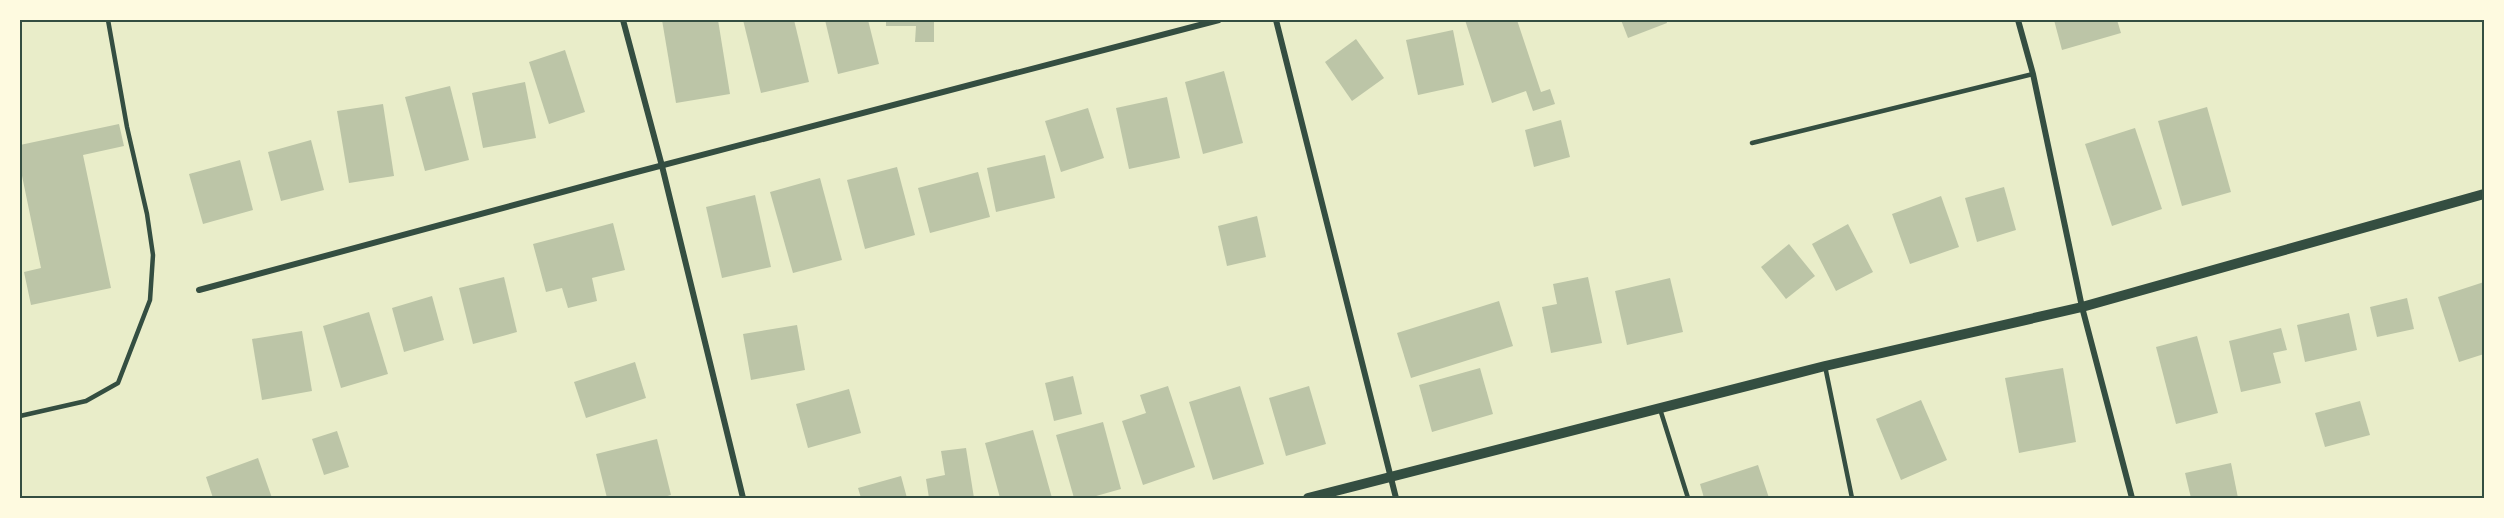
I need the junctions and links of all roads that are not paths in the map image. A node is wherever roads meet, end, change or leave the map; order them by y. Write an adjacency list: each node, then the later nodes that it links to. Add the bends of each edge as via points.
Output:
1 (108, 20): 14 (lane, via 147,214 153,255 150,300 118,382 86,401)
2 (623, 20): 8 (street)
3 (1219, 20): 8 (street)
4 (1276, 20): 15 (street)
5 (2018, 20): 6 (street)
6 (2033, 74): 7 (lane); 11 (street)
7 (1752, 143)
8 (662, 166): 10 (street); 16 (street)
9 (2484, 194): 11 (street)
10 (199, 290)
11 (2082, 307): 12 (street); 21 (street)
12 (1825, 366): 13 (street); 20 (lane)
13 (1660, 409): 15 (street); 19 (lane)
14 (20, 416)
15 (1390, 477): 17 (street); 18 (street)
16 (743, 498)
17 (1308, 498)
18 (1396, 498)
19 (1688, 498)
20 (1852, 498)
21 (2132, 498)

